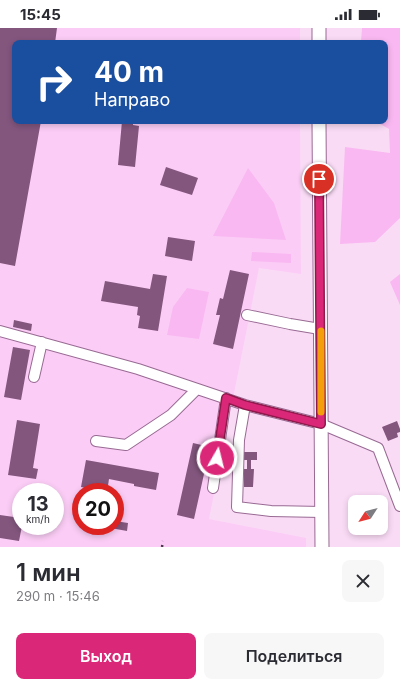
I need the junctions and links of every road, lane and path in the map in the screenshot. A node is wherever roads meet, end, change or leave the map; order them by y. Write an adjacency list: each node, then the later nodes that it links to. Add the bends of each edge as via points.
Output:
1 (319, 28): 2 (main road)
2 (319, 40)
3 (319, 124): 5 (main road)
4 (247, 315): 5 (street)
5 (320, 329): 12 (main road)
6 (0, 331): 7 (street)
7 (42, 342): 8 (street); 9 (street, via 138,369)
8 (34, 377)
9 (197, 389): 10 (street); 13 (street, via 171,415 126,445)
10 (226, 398): 11 (street); 14 (street)
11 (245, 405): 12 (street); 16 (street, via 239,440 237,507)
12 (321, 424): 15 (street, via 378,448); 16 (main road)
13 (96, 441)
14 (213, 488)
15 (400, 506)
16 (322, 512): 17 (main road)
17 (322, 547)

